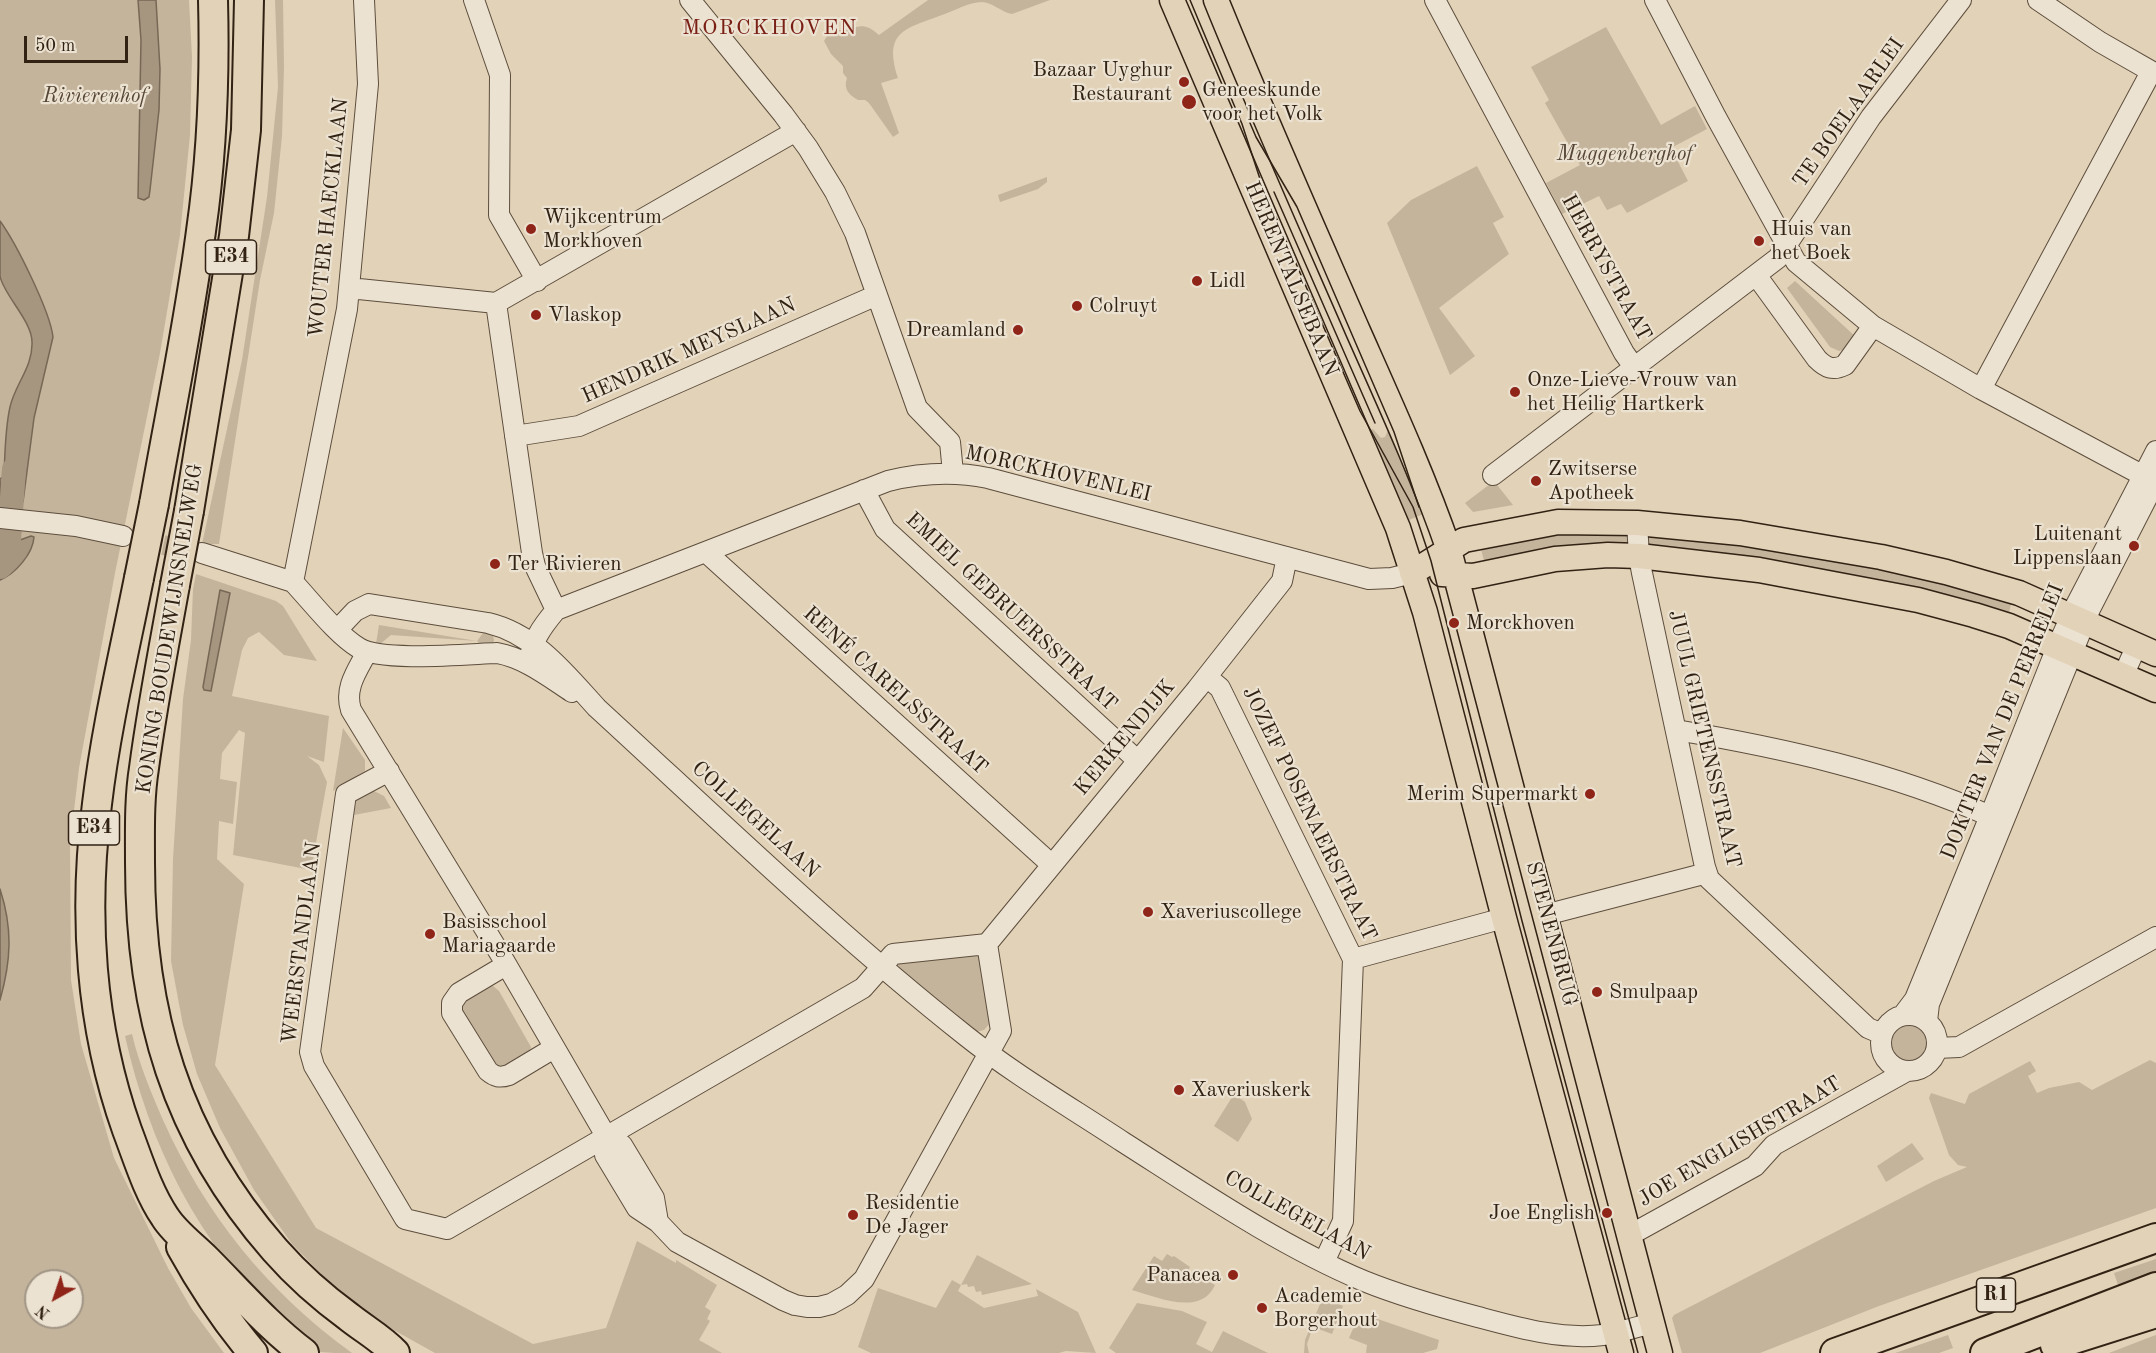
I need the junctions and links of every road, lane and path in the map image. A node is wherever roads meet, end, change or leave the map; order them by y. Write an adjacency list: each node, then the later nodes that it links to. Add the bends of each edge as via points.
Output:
1 (213, 0): 78 (highway, KONING BOUDEWIJNSNELWEG / E34, bridge, via 211,123 201,231 97,803 91,870 97,1008 112,1080 139,1163)
2 (249, 0): 86 (highway, KONING BOUDEWIJNSNELWEG / E34, bridge, via 246,130 234,236 143,769 143,940 164,1055 198,1139 218,1174 246,1215 304,1279)
3 (364, 0): 17 (street, WOUTER HAECKLAAN, via 368,84)
4 (474, 0): 16 (street, via 500,75 499,215)
5 (690, 0): 13 (street)
6 (1172, 0): 38 (main road, HERENTALSEBAAN, via 1391,511)
7 (1216, 0): 29 (main road, HERENTALSEBAAN)
8 (1435, 0): 21 (street, HERRYSTRAAT)
9 (1656, 0): 14 (street)
10 (1961, 0): 14 (street, TE BOELAARLEI, via 1871,117)
11 (2038, 0): 12 (street)
12 (2154, 73): 22 (street)
13 (796, 131): 16 (street); 18 (street, via 835,192 855,233)
14 (1786, 245): 15 (street, TE BOELAARLEI, via 1778,258); 20 (street, via 1796,262)
15 (1756, 275): 20 (street, via 1828,368 1845,364); 21 (street, TE BOELAARLEI)
16 (537, 280): 19 (street)
17 (349, 288): 19 (street); 40 (street, WOUTER HAECKLAAN)
18 (877, 295): 23 (street, HENDRIK MEYSLAAN, via 579,426); 25 (street, via 917,408 950,442)
19 (496, 303): 23 (street)
20 (1873, 326): 22 (street)
21 (1634, 367): 26 (street, TE BOELAARLEI)
22 (1981, 390): 27 (street)
23 (515, 436): 42 (street, via 535,567)
24 (2156, 451): 27 (street, DOKTER VAN DE PERRELEI)
25 (953, 473): 28 (street, MORCKHOVENLEI, via 906,477); 37 (street, MORCKHOVENLEI, via 988,477)
26 (1493, 475)
27 (2151, 479): 43 (street, DOKTER VAN DE PERRELEI)
28 (864, 490): 35 (street, MORCKHOVENLEI); 56 (street, EMIEL GEBRUERSSTRAAT, via 885,529)
29 (1437, 516): 33 (main road, STENENBRUG)
30 (0, 518): 32 (street, via 76,526)
31 (1637, 523): 33 (main road, via 1550,523 1464,540); 36 (street, JUUL GRIETENSSTRAAT); 41 (main road, via 1740,533 1842,549)
32 (123, 536)
33 (1449, 550): 38 (main road); 39 (main road, STENENBRUG)
34 (202, 553): 40 (street)
35 (706, 553): 42 (street, MORCKHOVENLEI); 59 (street, RENÉ CARELSSTRAAT)
36 (1639, 556): 39 (main road, via 1580,556 1473,576); 44 (main road, via 1834,583 1918,600); 55 (street, JUUL GRIETENSSTRAAT)
37 (1287, 557): 38 (street, MORCKHOVENLEI, via 1369,579 1392,578); 52 (street, KERKENDIJK, via 1282,581)
38 (1410, 566): 39 (main road); 62 (main road, STENENBRUG)
39 (1457, 575): 61 (main road, STENENBRUG)
40 (293, 582): 45 (street)
41 (2019, 593): 43 (main road); 44 (main road)
42 (556, 610): 46 (street)
43 (2078, 619): 47 (street, DOKTER VAN DE PERRELEI); 48 (main road)
44 (2009, 626): 47 (main road)
45 (338, 629): 46 (street, COLLEGELAAN, via 369,604 501,626); 49 (street)
46 (532, 643): 50 (street); 54 (street, COLLEGELAAN)
47 (2064, 650): 51 (main road); 58 (street, DOKTER VAN DE PERRELEI); 69 (street, DOKTER VAN DE PERRELEI, via 1929,1004)
48 (2146, 650): 51 (street)
49 (367, 652): 50 (street, COLLEGELAAN, via 434,656 497,653); 57 (street, via 350,685 348,702)
50 (528, 664): 54 (street, COLLEGELAAN)
51 (2123, 676): 53 (main road)
52 (1207, 677): 56 (street, KERKENDIJK); 65 (street, JOZEF POSENAERSTRAAT, via 1220,688)
53 (2156, 690)
54 (597, 708): 67 (street, COLLEGELAAN)
55 (1676, 730): 58 (street, via 1811,757 1940,796); 60 (street, JUUL GRIETENSSTRAAT)
56 (1137, 760): 59 (street, KERKENDIJK)
57 (390, 771): 66 (street); 77 (street, WEERSTANDLAAN, via 346,794 310,1052 314,1066 405,1219 447,1229)
58 (1990, 816): 68 (street, DOKTER VAN DE PERRELEI, via 1915,999)
59 (1052, 865): 64 (street, KERKENDIJK)
60 (1707, 873): 61 (street); 70 (street, JUUL GRIETENSSTRAAT, via 1868,1028)
61 (1545, 915): 79 (main road, STENENBRUG)
62 (1504, 918): 65 (street); 85 (main road, STENENBRUG)
63 (2156, 937): 72 (street, via 1959,1047)
64 (987, 944): 67 (street, via 893,954); 73 (street, via 1001,1031)
65 (1353, 959): 81 (street, JOZEF POSENAERSTRAAT, via 1343,1221)
66 (506, 965): 71 (street); 71 (street, via 459,993 452,1003 452,1013 488,1071 498,1077 509,1075)
67 (882, 967): 73 (street, COLLEGELAAN); 77 (street, via 863,988)
68 (1903, 1015): 69 (street); 70 (street, DOKTER VAN DE PERRELEI, via 1890,1022)
69 (1928, 1021): 72 (street, DOKTER VAN DE PERRELEI, via 1936,1033)
70 (1882, 1034): 74 (street)
71 (554, 1048): 77 (street)
72 (1937, 1048): 75 (street, via 1930,1063)
73 (988, 1054): 77 (street, via 864,1279 847,1295 819,1307 783,1300 677,1242 637,1208 605,1155); 81 (street, COLLEGELAAN, via 1159,1165)
74 (1887, 1060): 75 (street); 76 (street, JOE ENGLISHSTRAAT)
75 (1907, 1071): 76 (street, JOE ENGLISHSTRAAT)
76 (1875, 1090): 79 (street, JOE ENGLISHSTRAAT, via 1774,1145 1755,1166)
77 (606, 1136)
78 (165, 1219): 87 (highway, via 203,1287); 88 (highway, KONING BOUDEWIJNSNELWEG / E34)
79 (1630, 1235): 84 (main road, STENENBRUG)
80 (2156, 1238): 90 (highway, R1)
81 (1324, 1262): 85 (street, COLLEGELAAN, via 1388,1291 1444,1308 1515,1327 1599,1335)
82 (2156, 1287): 91 (highway, R1)
83 (2156, 1313): 92 (highway)
84 (1652, 1323): 85 (street, COLLEGELAAN); 89 (main road, STENENBRUG)
85 (1618, 1343)
86 (395, 1350)
87 (253, 1353)
88 (304, 1353)
89 (1660, 1353)
90 (1836, 1353)
91 (1985, 1353)
92 (2030, 1353)

